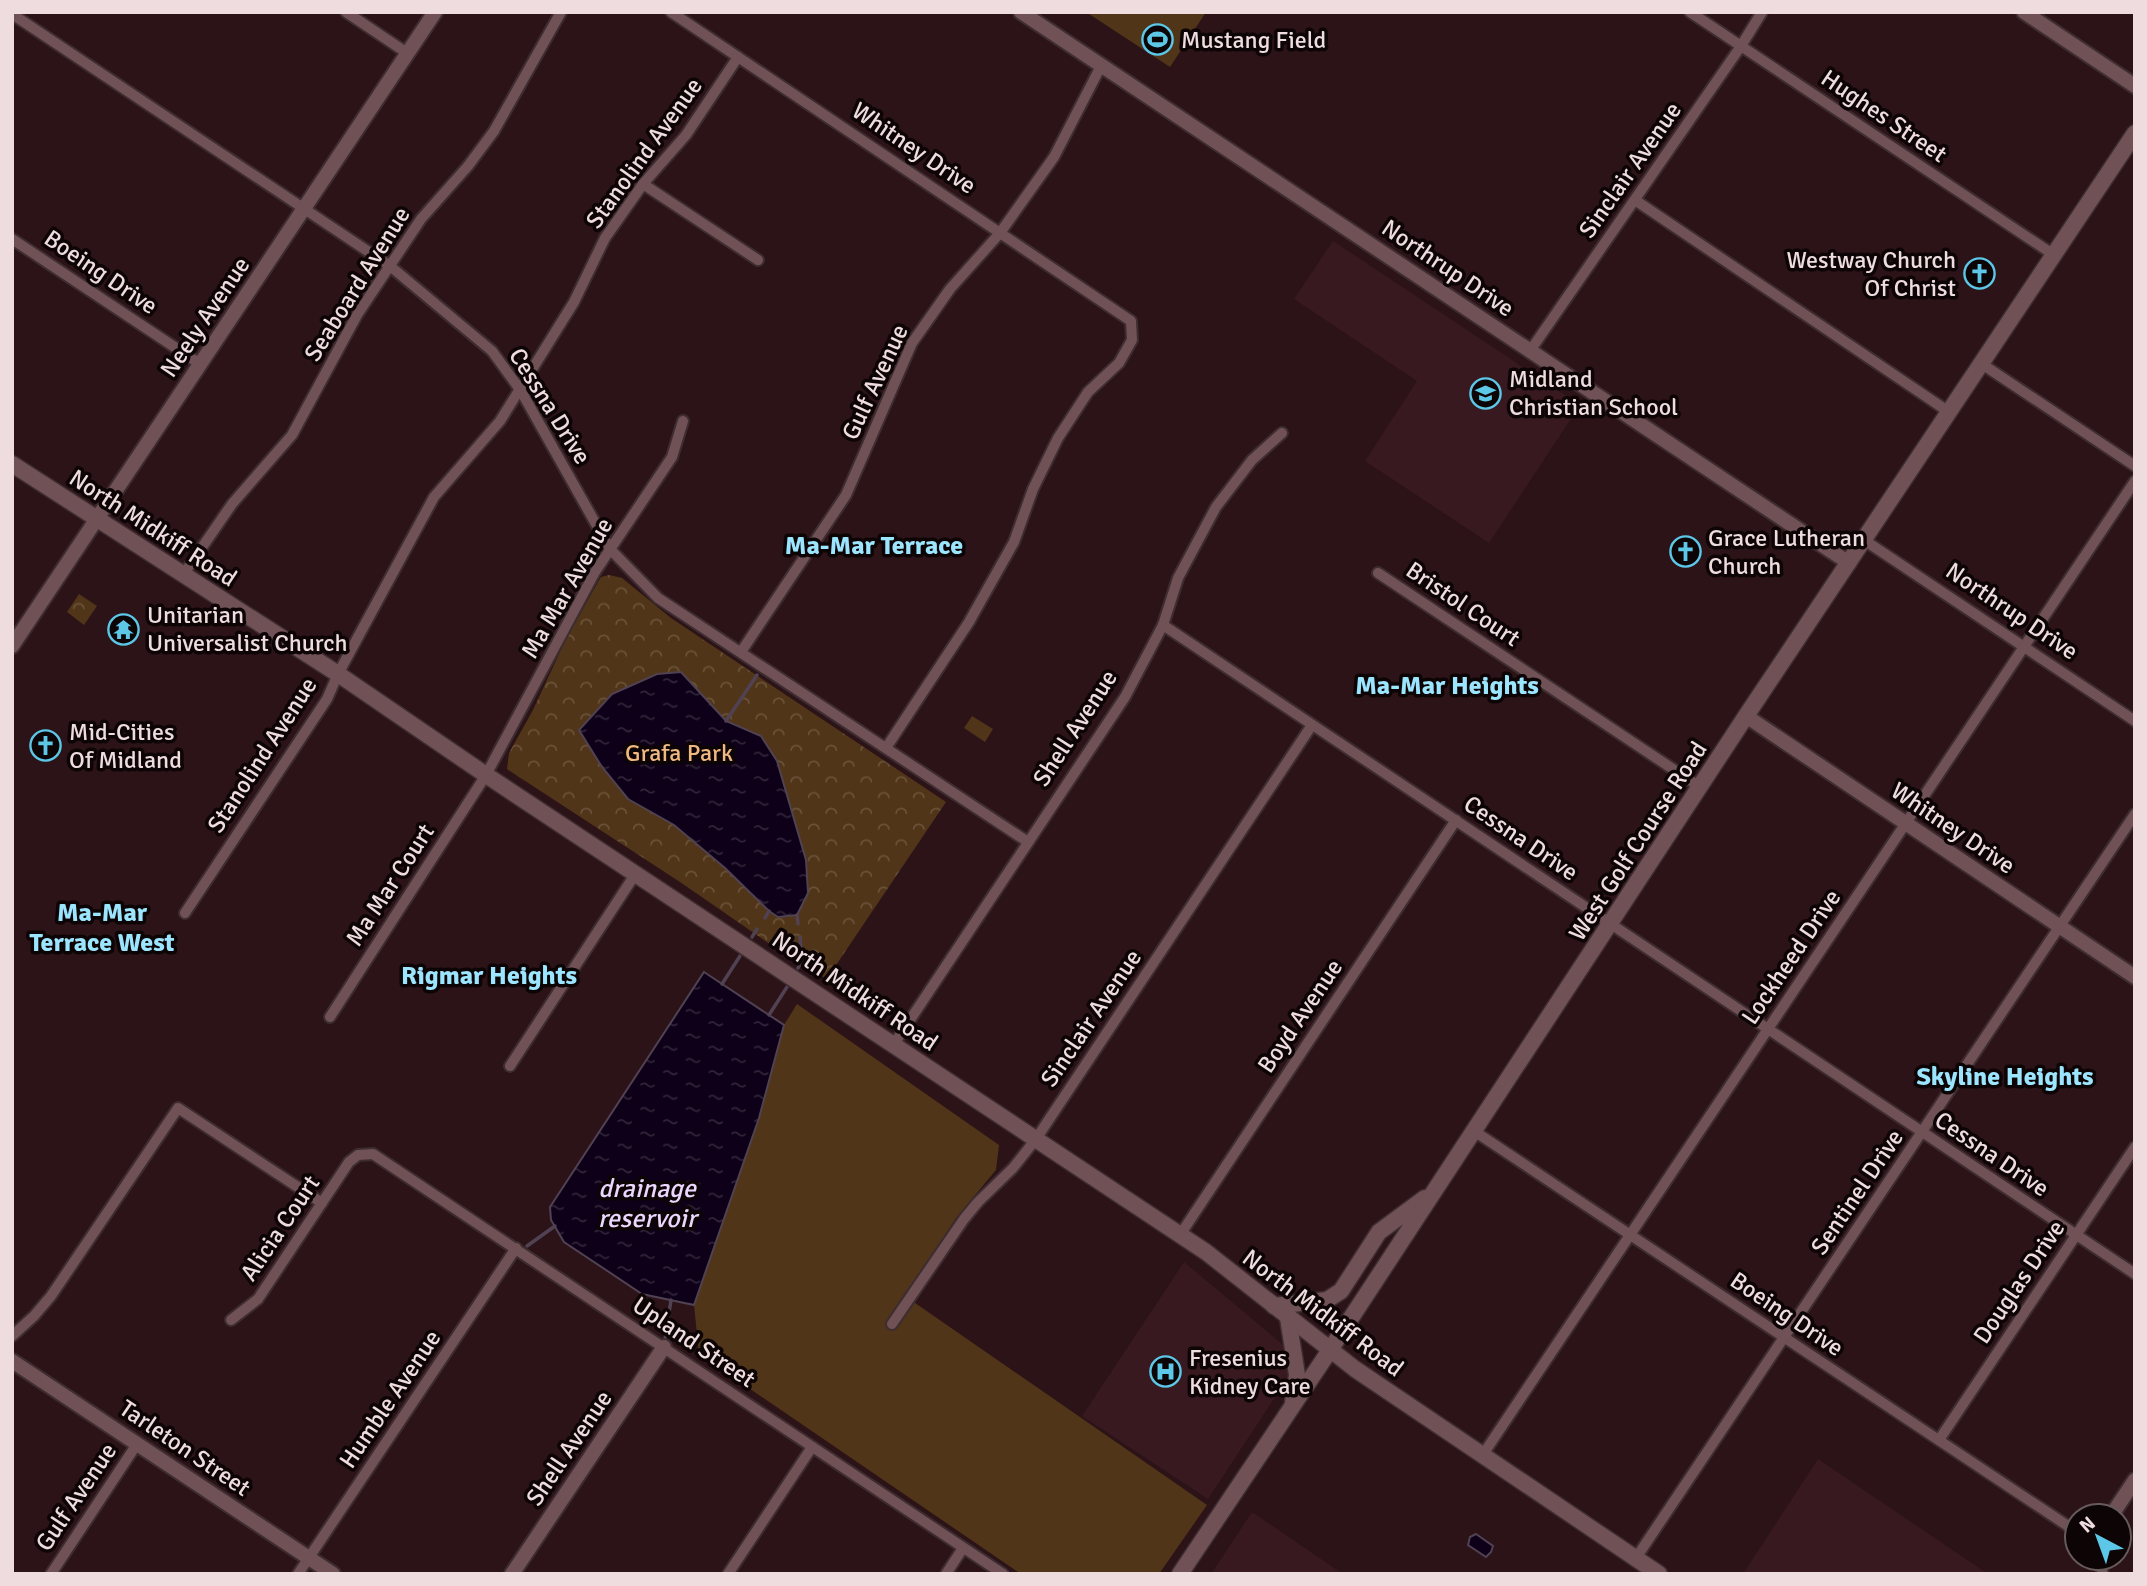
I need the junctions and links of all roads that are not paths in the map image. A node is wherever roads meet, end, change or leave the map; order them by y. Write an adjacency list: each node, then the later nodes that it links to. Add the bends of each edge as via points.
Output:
1 (346, 12): 11 (street)
2 (435, 12): 11 (street, Neely Avenue)
3 (561, 12): 23 (street, Seaboard Avenue, via 494,131 421,219)
4 (671, 12): 12 (street, Whitney Drive)
5 (1021, 12): 13 (street, Northrup Drive)
6 (1690, 12): 10 (street, Hughes Street)
7 (1762, 12): 10 (street, Sinclair Avenue)
8 (2024, 12): 14 (street)
9 (12, 14): 18 (street, Cessna Drive)
10 (1741, 46): 17 (street, Sinclair Avenue); 21 (street, Hughes Street)
11 (407, 53): 18 (street, Neely Avenue)
12 (738, 57): 16 (street, Stanolind Avenue, via 686,135); 19 (street, Whitney Drive)
13 (1101, 66): 19 (street, Gulf Avenue, via 1054,157); 24 (street, Northrup Drive)
14 (2135, 86)
15 (2135, 134): 21 (main road, West Golf Course Road)
16 (643, 184): 22 (street); 27 (street, Stanolind Avenue, via 605,238 574,302)
17 (1635, 200): 24 (street, Sinclair Avenue); 28 (street)
18 (305, 209): 23 (street, Cessna Drive); 26 (street, Neely Avenue)
19 (1000, 233): 43 (street, Gulf Avenue, via 950,289 912,342 846,495); 48 (street, Whitney Drive, via 1131,321 1132,340 1119,363 1088,392 1058,438 1014,542 969,622)
20 (12, 239): 26 (street, Boeing Drive)
21 (2054, 255): 25 (main road, West Golf Course Road)
22 (758, 260)
23 (390, 266): 27 (street, Cessna Drive, via 492,351); 39 (street, Seaboard Avenue, via 357,315 292,435 232,504)
24 (1531, 351): 37 (street, Northrup Drive)
25 (1982, 363): 28 (main road, West Golf Course Road); 32 (street)
26 (201, 364): 34 (street, Neely Avenue)
27 (521, 391): 36 (street, Cessna Drive); 44 (street, Stanolind Avenue, via 434,498)
28 (1949, 412): 35 (main road, West Golf Course Road)
29 (683, 421): 36 (street, Ma Mar Avenue, via 672,457)
30 (1282, 433): 40 (street, Shell Avenue, via 1252,460 1216,507 1178,578)
31 (12, 464): 34 (main road, North Midkiff Road)
32 (2135, 466)
33 (2135, 481): 42 (street, Lockheed Drive)
34 (96, 520): 39 (main road, North Midkiff Road); 41 (street, Neely Avenue)
35 (1864, 540): 37 (main road, West Golf Course Road); 42 (street, Northrup Drive)
36 (610, 549): 43 (street, Cessna Drive, via 658,598); 49 (street, Ma Mar Avenue)
37 (1849, 563): 45 (main road, West Golf Course Road)
38 (1378, 573): 50 (street, Bristol Court)
39 (183, 575): 44 (main road, North Midkiff Road)
40 (1163, 625): 47 (street, Cessna Drive); 54 (street, Shell Avenue, via 1125,697)
41 (12, 646)
42 (2024, 647): 46 (street, Northrup Drive); 53 (street, Lockheed Drive)
43 (741, 652): 48 (street, Cessna Drive)
44 (338, 674): 49 (main road, North Midkiff Road); 56 (street, Stanolind Avenue, via 327,699)
45 (1746, 716): 50 (main road, West Golf Course Road); 53 (street, Whitney Drive)
46 (2135, 721)
47 (1312, 725): 52 (street, Cessna Drive); 66 (street, Sinclair Avenue)
48 (886, 748): 54 (street, Cessna Drive)
49 (486, 775): 55 (main road, North Midkiff Road); 60 (street, Ma Mar Court)
50 (1700, 787): 57 (main road, West Golf Course Road)
51 (2135, 814): 58 (street, Sentinel Drive)
52 (1456, 820): 57 (street, Cessna Drive); 71 (street, Boyd Avenue)
53 (1906, 823): 58 (street, Whitney Drive); 61 (street, Lockheed Drive)
54 (1028, 842): 62 (street, Shell Avenue)
55 (636, 873): 62 (main road, North Midkiff Road); 63 (street)
56 (185, 913)
57 (1611, 923): 61 (street, Cessna Drive); 64 (main road, West Golf Course Road)
58 (2060, 927): 59 (street, Whitney Drive); 65 (street, Sentinel Drive)
59 (2135, 977)
60 (330, 1017)
61 (1768, 1029): 65 (street, Cessna Drive); 72 (street, Lockheed Drive)
62 (894, 1044): 66 (main road, North Midkiff Road)
63 (510, 1066)
64 (1474, 1131): 69 (main road, West Golf Course Road); 72 (street, Boeing Drive)
65 (1922, 1132): 73 (street, Cessna Drive); 81 (street, Sentinel Drive)
66 (1036, 1139): 71 (main road, North Midkiff Road); 79 (street, Sinclair Avenue, via 964,1219)
67 (2135, 1147): 73 (street, Douglas Drive)
68 (358, 1156): 70 (street, Alicia Court, via 348,1162); 74 (street, Upland Street, via 373,1154)
69 (1436, 1190): 76 (main road, via 1380,1231 1335,1296); 83 (main road, West Golf Course Road)
70 (322, 1203): 78 (street, Alicia Court, via 258,1299); 80 (street, via 178,1108 51,1296)
71 (1180, 1235): 76 (main road, North Midkiff Road)
72 (1630, 1235): 81 (street, Boeing Drive); 89 (street, Lockheed Drive)
73 (2076, 1235): 75 (street, Cessna Drive); 86 (street, Douglas Drive)
74 (516, 1248): 82 (street, Upland Street); 94 (street, Humble Avenue)
75 (2135, 1275)
76 (1274, 1306): 77 (main road, North Midkiff Road)
77 (1288, 1318): 83 (main road, North Midkiff Road); 85 (main road, via 1297,1375)
78 (231, 1320)
79 (892, 1324)
80 (12, 1336)
81 (1785, 1338): 86 (street, Boeing Drive); 95 (street, Sentinel Drive)
82 (664, 1347): 88 (street, Upland Street); 99 (street, Shell Avenue)
83 (1330, 1350): 85 (main road, West Golf Course Road); 89 (main road, North Midkiff Road)
84 (12, 1361): 87 (street, Tarleton Street)
85 (1293, 1407): 103 (main road, West Golf Course Road)
86 (1939, 1440): 92 (street, Boeing Drive)
87 (137, 1444): 94 (street, Tarleton Street); 96 (street, Gulf Avenue)
88 (812, 1447): 93 (street, Upland Street); 100 (street)
89 (1482, 1456): 95 (main road, North Midkiff Road)
90 (2135, 1480): 91 (street)
91 (2120, 1502)
92 (2063, 1523)
93 (963, 1548): 101 (street); 102 (street, Upland Street)
94 (308, 1558): 97 (street, Humble Avenue); 98 (street, Tarleton Street)
95 (1636, 1558): 104 (main road, North Midkiff Road)
96 (51, 1574)
97 (298, 1574)
98 (332, 1574)
99 (512, 1574)
100 (729, 1574)
101 (946, 1574)
102 (1003, 1574)
103 (1180, 1574)
104 (1659, 1574)

